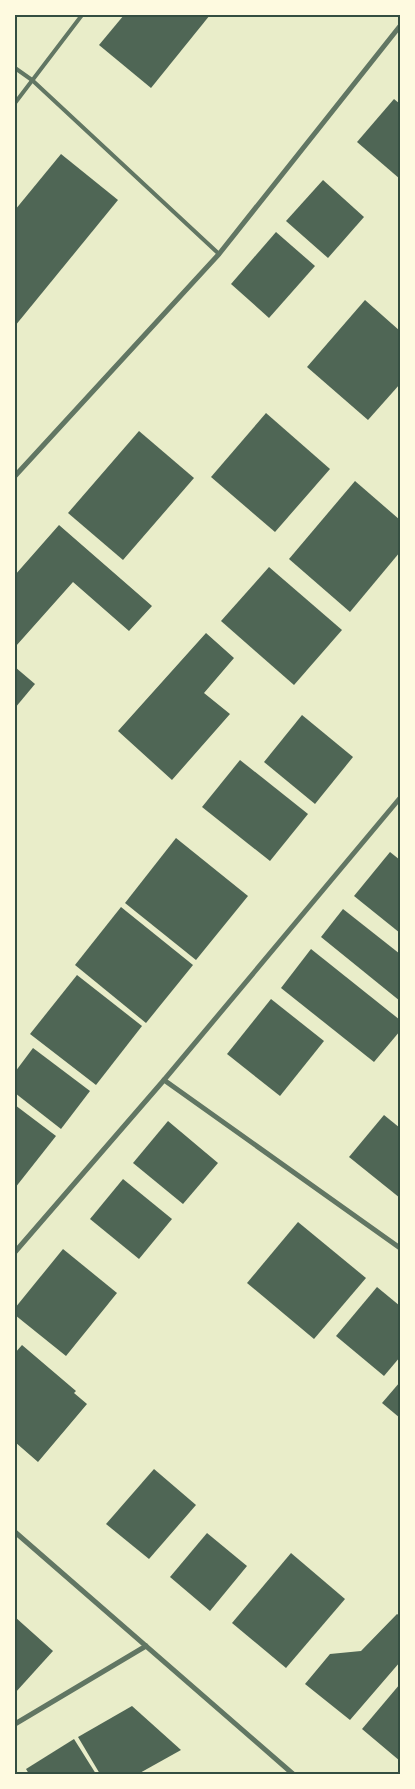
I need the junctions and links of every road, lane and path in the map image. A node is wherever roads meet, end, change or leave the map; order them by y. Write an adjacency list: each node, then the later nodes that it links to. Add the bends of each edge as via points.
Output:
1 (82, 15): 4 (lane)
2 (400, 26): 6 (street)
3 (15, 68): 4 (lane)
4 (32, 80): 5 (lane); 6 (lane)
5 (15, 103)
6 (218, 254): 7 (street)
7 (15, 476)
8 (400, 798): 9 (street)
9 (164, 1080): 10 (street); 11 (street)
10 (400, 1248)
11 (15, 1252)
12 (15, 1532): 13 (street)
13 (146, 1646): 14 (street); 15 (street)
14 (15, 1724)
15 (293, 1774)

